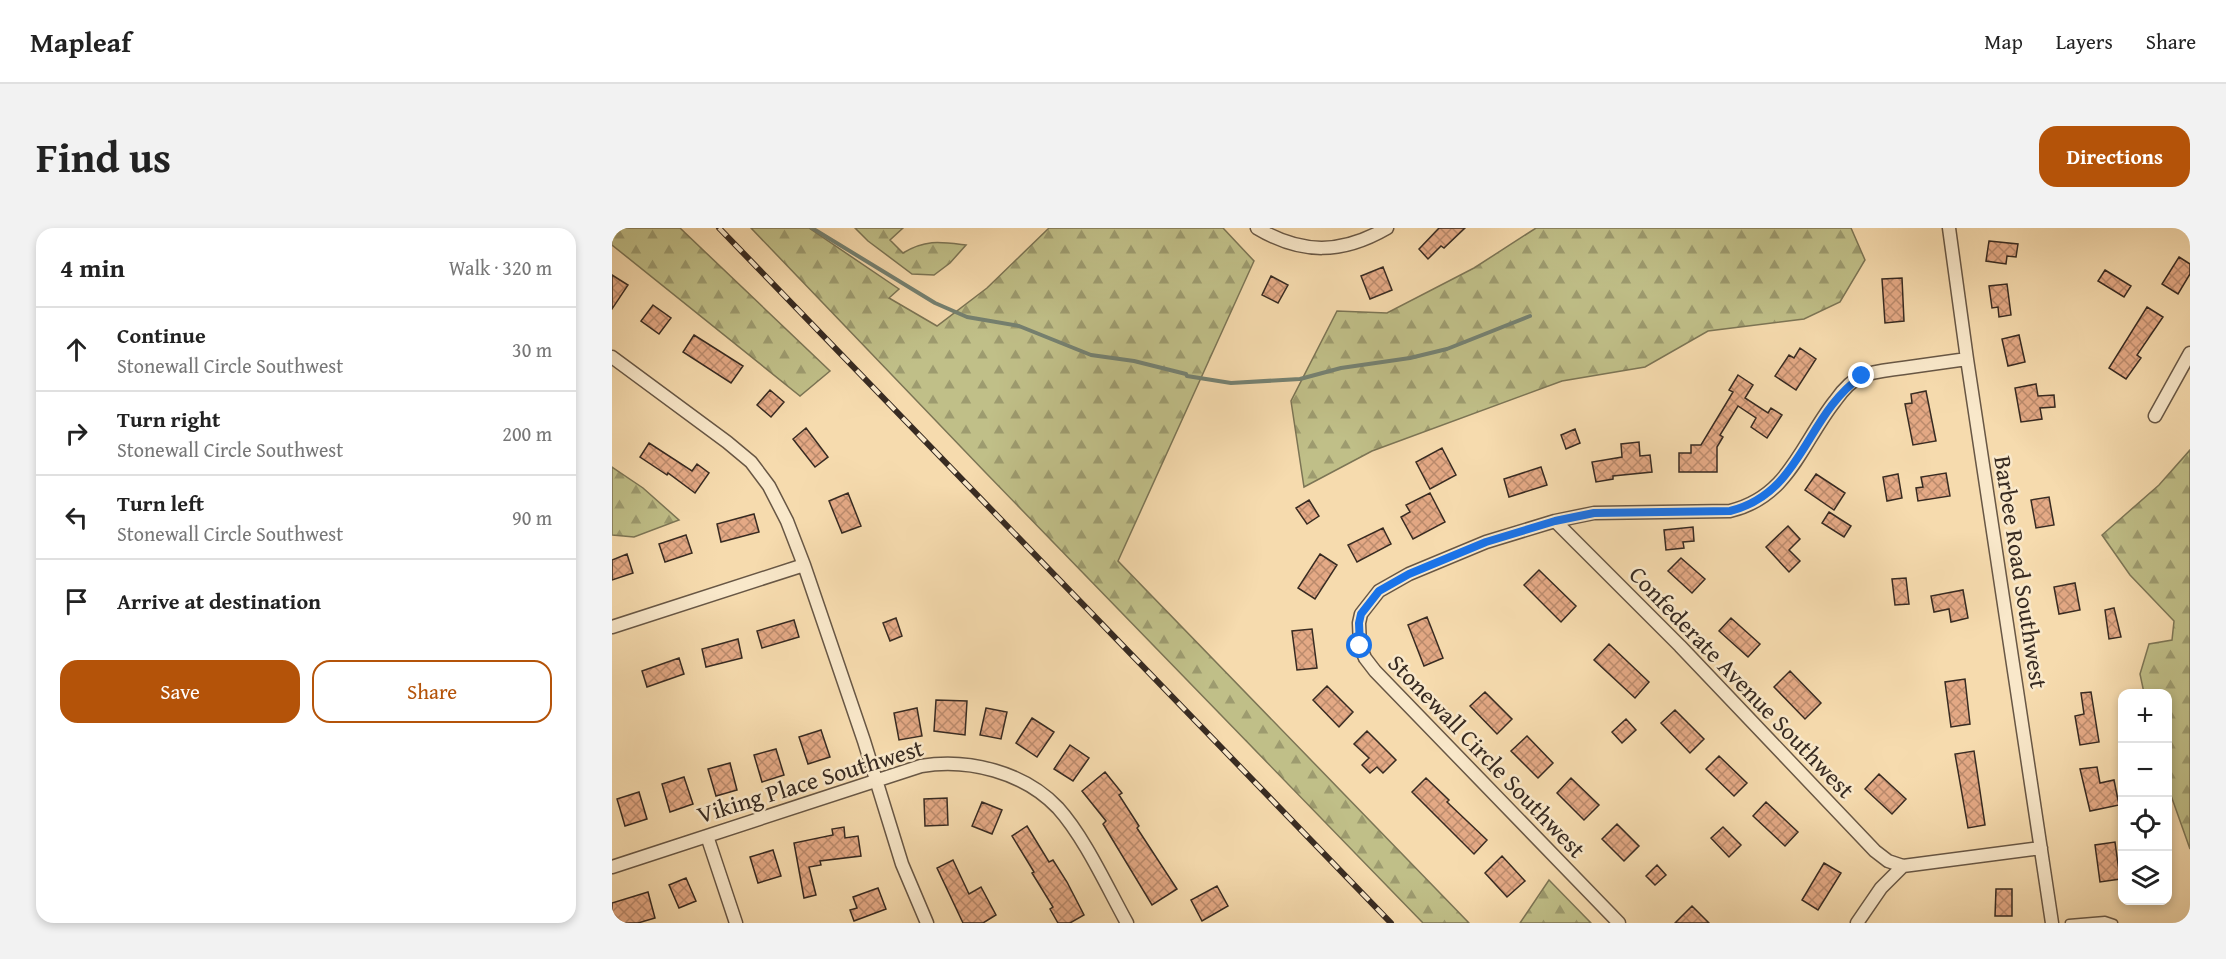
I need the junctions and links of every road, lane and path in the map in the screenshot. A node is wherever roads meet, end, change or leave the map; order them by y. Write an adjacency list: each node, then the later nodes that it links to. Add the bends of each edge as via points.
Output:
1 (1257, 228): 2 (street, via 1272,237 1314,248 1343,247)
2 (1387, 228)
3 (1949, 228): 6 (street, Barbee Road Southwest)
4 (2190, 353): 7 (street)
5 (612, 357): 9 (street, via 751,462 769,486)
6 (1967, 359): 8 (street, Stonewall Circle Southwest, via 1886,370 1862,376 1845,387 1784,478 1747,507 1730,511 1594,513); 13 (street, Barbee Road Southwest)
7 (2155, 416)
8 (1555, 521): 14 (street, Confederate Avenue Southwest, via 1875,851); 19 (street, Stonewall Circle Southwest, via 1486,542 1379,591 1361,614 1360,646 1375,671)
9 (804, 565): 10 (street); 11 (street)
10 (612, 627)
11 (876, 780): 12 (street, Viking Place Southwest); 17 (street, via 902,864); 18 (street, Viking Place Southwest, via 921,766 956,762 992,770 1031,787 1057,807 1077,834)
12 (707, 836): 15 (street, Viking Place Southwest); 16 (street)
13 (2041, 848): 14 (street); 21 (street, Barbee Road Southwest)
14 (1903, 866): 20 (street, via 1881,888)
15 (612, 867)
16 (736, 923)
17 (927, 923)
18 (1127, 923)
19 (1619, 923)
20 (1857, 923)
21 (2052, 923)
22 (2069, 923): 23 (lane)
23 (2114, 923)

